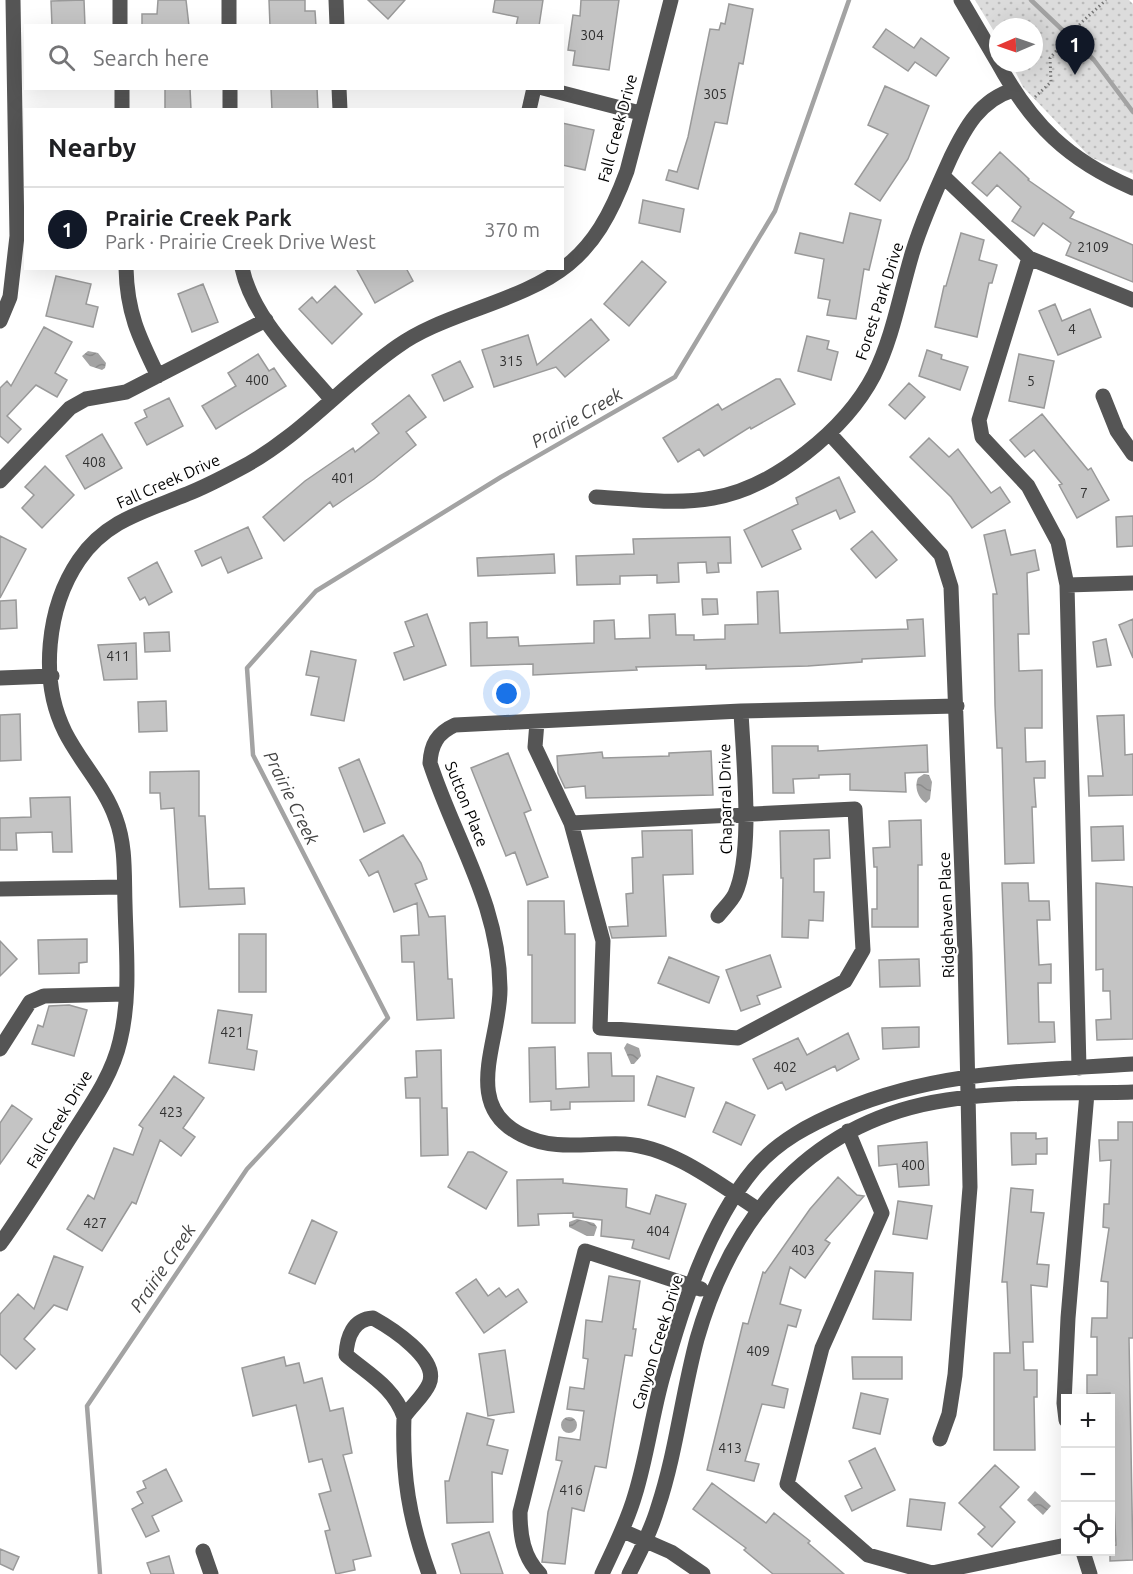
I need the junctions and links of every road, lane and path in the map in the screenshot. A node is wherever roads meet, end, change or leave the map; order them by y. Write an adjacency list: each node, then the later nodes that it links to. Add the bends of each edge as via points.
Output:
1 (13, 0): 34 (street, via 17,236 10,297)
2 (120, 0): 8 (street)
3 (229, 0): 9 (street)
4 (336, 0): 10 (street)
5 (671, 0): 24 (street, Fall Creek Drive)
6 (961, 0): 11 (street)
7 (1106, 0): 19 (path, via 1059,45 1050,58 1051,82)
8 (120, 24)
9 (229, 24)
10 (337, 24)
11 (989, 48)
12 (1003, 72): 18 (street)
13 (122, 90): 20 (street)
14 (230, 90): 21 (street)
15 (339, 90): 22 (street)
16 (534, 90): 23 (street)
17 (551, 90): 24 (street)
18 (1013, 90): 25 (street, Forest Park Drive, via 995,96 974,118 962,134); 26 (street, via 1033,117 1069,152)
19 (1035, 97)
20 (122, 108)
21 (230, 108)
22 (340, 108)
23 (529, 108)
24 (640, 113): 28 (street, Fall Creek Drive, via 618,196 583,252)
25 (943, 176): 27 (street); 38 (street, Forest Park Drive, via 913,252 874,374 854,408)
26 (1133, 188)
27 (1029, 258): 32 (street); 43 (street, via 979,420 982,437 1028,486 1058,542)
28 (564, 267)
29 (126, 270): 35 (street, via 133,324)
30 (242, 270): 33 (street)
31 (560, 270): 37 (street, Fall Creek Drive, via 542,284 402,342)
32 (1133, 300)
33 (266, 320): 35 (street); 37 (street)
34 (0, 321)
35 (158, 376): 40 (street, via 126,392 86,399 70,408)
36 (1103, 396): 39 (street, via 1118,432)
37 (331, 399): 44 (street, Fall Creek Drive, via 289,436 243,467 193,492 132,514 105,532 81,556 59,603 49,656)
38 (829, 433): 41 (street, Forest Park Drive, via 788,465 712,499); 46 (street, Ridgehaven Place, via 941,555 951,587)
39 (1133, 454)
40 (0, 482)
41 (596, 497)
42 (1133, 583): 43 (street)
43 (1067, 585): 57 (street)
44 (52, 676): 45 (street); 51 (street, Fall Creek Drive, via 64,731 108,799 117,821 123,845)
45 (0, 678)
46 (957, 706): 47 (street, Sutton Place); 58 (street, Ridgehaven Place)
47 (741, 711): 48 (street, Sutton Place); 49 (street, Chaparral Drive)
48 (537, 722): 50 (street, via 535,747); 63 (street, Sutton Place, via 454,725 439,735 431,748 430,764 478,878 499,961 500,1008 488,1066 491,1109 508,1128 532,1140 570,1146 626,1144 656,1152 709,1176)
49 (744, 815): 50 (street); 50 (street, via 855,809 863,950 845,981 738,1038 600,1028 603,941); 53 (street, Chaparral Drive, via 741,876 734,897)
50 (571, 822)
51 (124, 887): 52 (street); 54 (street, Fall Creek Drive)
52 (0, 889)
53 (718, 916)
54 (126, 994): 55 (street, via 44,996 30,1002); 65 (street, Fall Creek Drive, via 120,1043 102,1087)
55 (0, 1049)
56 (1133, 1064): 57 (street, Canyon Creek Drive)
57 (1078, 1068): 58 (street, Canyon Creek Drive)
58 (968, 1075): 61 (street, Ridgehaven Place); 63 (street, Canyon Creek Drive, via 896,1090 803,1128 767,1156)
59 (1133, 1092): 60 (street)
60 (1087, 1093): 61 (street); 68 (street)
61 (968, 1097): 62 (street, via 914,1107); 70 (street, Ridgehaven Place, via 968,1226 955,1375)
62 (848, 1131): 64 (street, via 819,1150 770,1193); 73 (street, via 882,1213 822,1348 787,1484 868,1555 932,1573)
63 (737, 1195): 64 (street, Sutton Place); 66 (street, Canyon Creek Drive)
64 (759, 1210): 67 (street)
65 (0, 1244)
66 (692, 1284): 67 (street); 71 (street, Canyon Creek Drive, via 662,1378); 78 (street, via 585,1251 520,1512 524,1550)
67 (712, 1295): 72 (street, via 697,1340 659,1507)
68 (1064, 1394)
69 (404, 1417): 69 (street, via 399,1402 384,1385 346,1355 346,1342 364,1319 373,1318 402,1336 426,1359 429,1383); 77 (street, via 406,1498)
70 (940, 1439)
71 (623, 1531): 72 (street); 79 (street, Canyon Creek Drive)
72 (647, 1539): 80 (street); 81 (street)
73 (1061, 1546)
74 (203, 1551): 76 (street)
75 (1085, 1556): 82 (street)
76 (211, 1574)
77 (429, 1574)
78 (540, 1574)
79 (602, 1574)
80 (629, 1574)
81 (703, 1574)
82 (1090, 1574)

